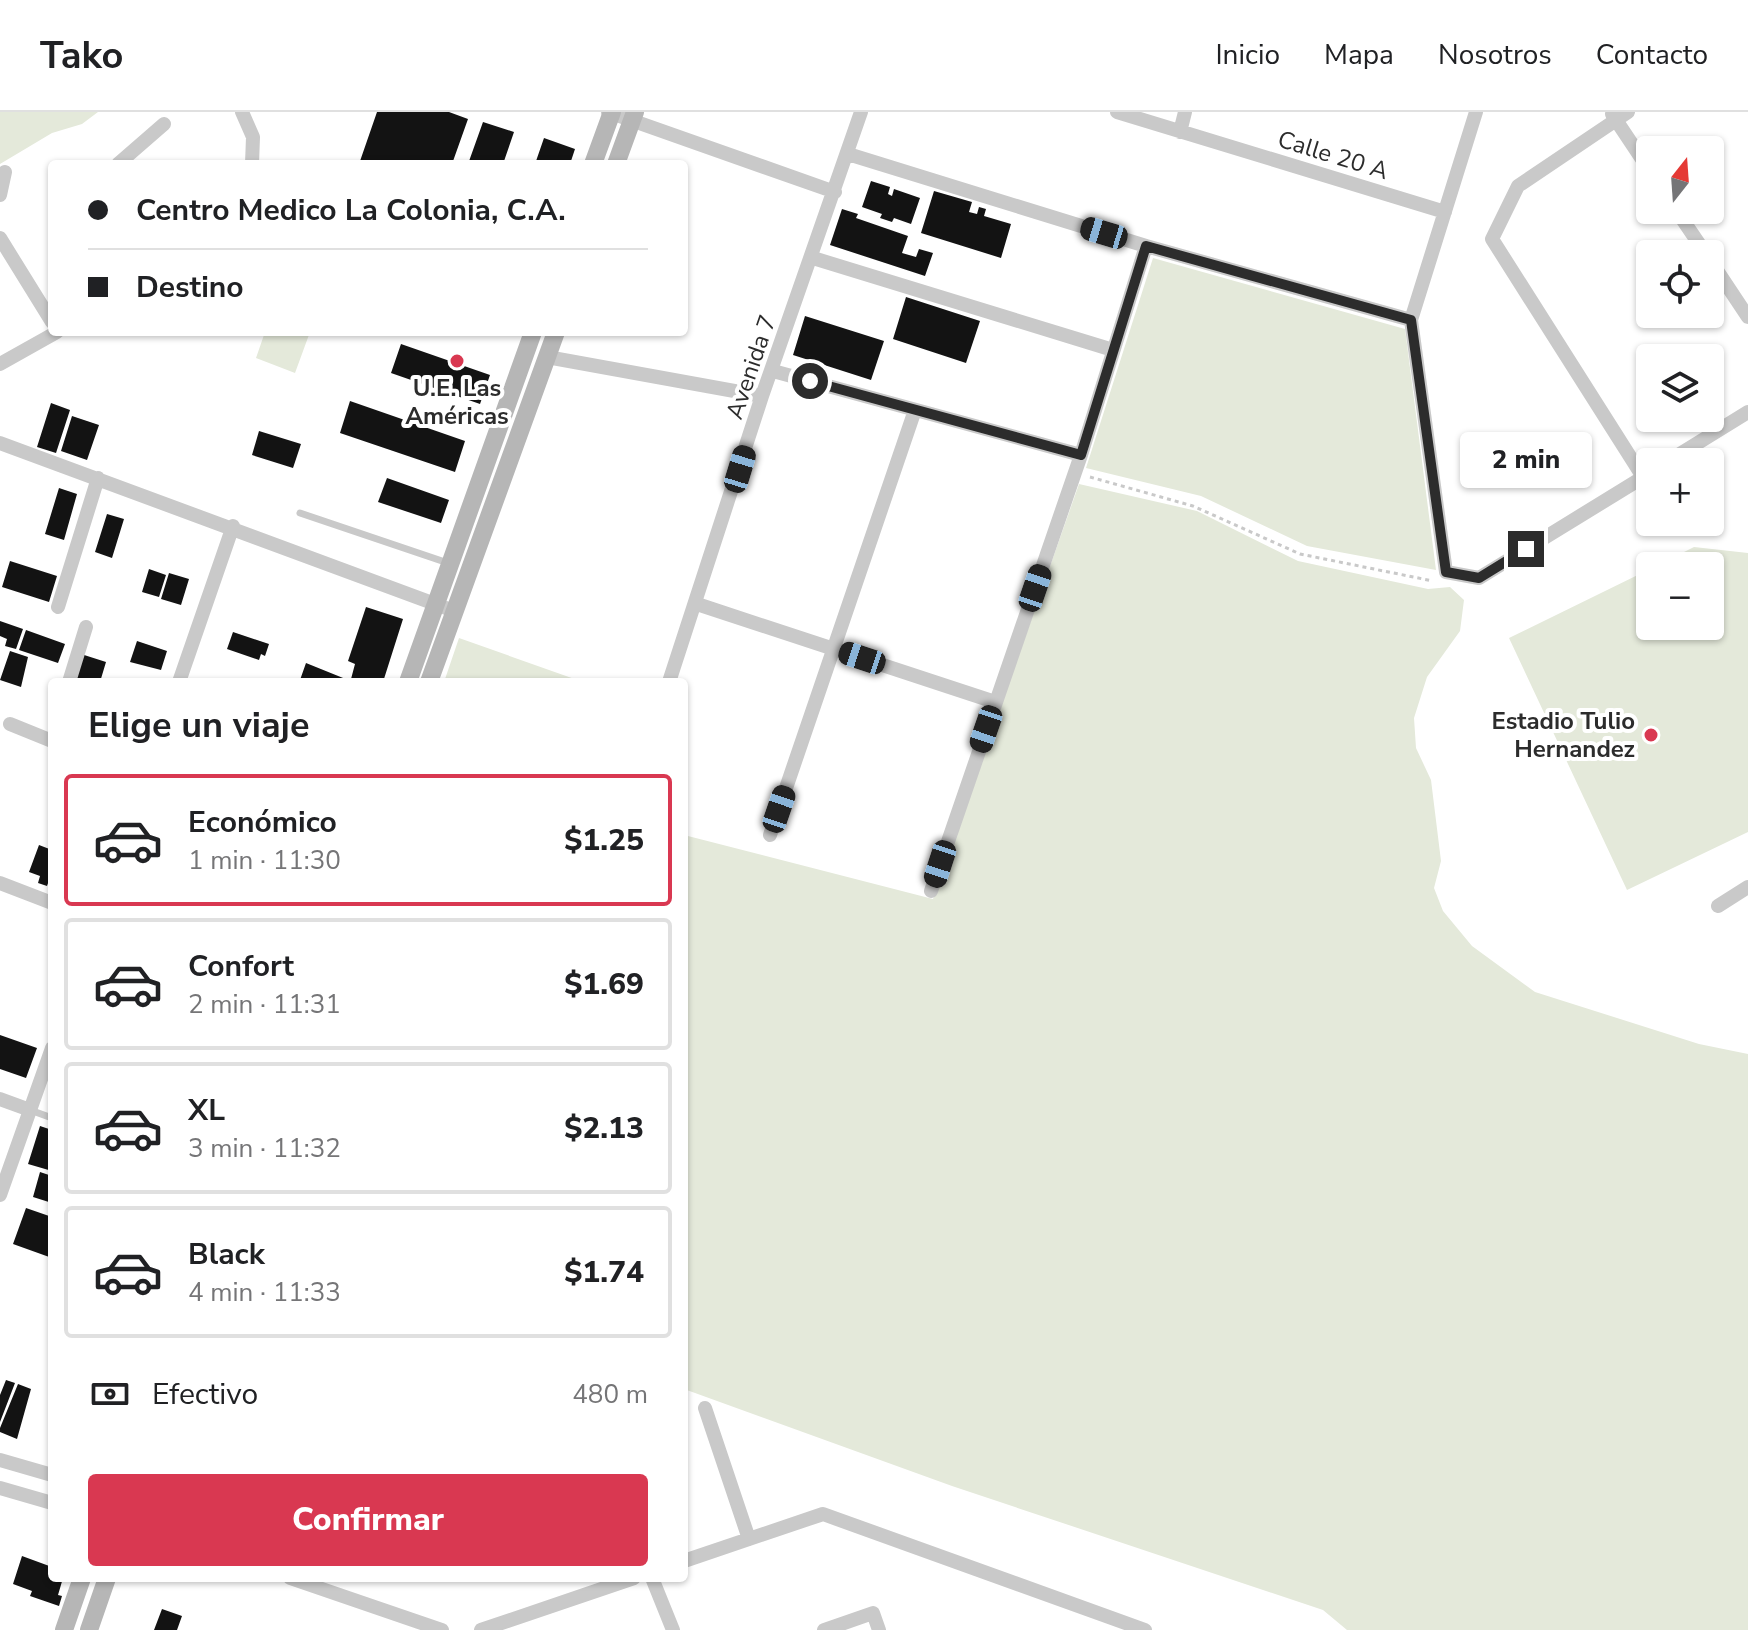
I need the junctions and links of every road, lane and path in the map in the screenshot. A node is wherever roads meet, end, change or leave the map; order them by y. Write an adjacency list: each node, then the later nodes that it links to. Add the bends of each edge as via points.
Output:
1 (242, 112): 14 (street, via 253,137)
2 (610, 112): 8 (street); 15 (main road)
3 (861, 112): 12 (street, Avenida 7)
4 (1117, 112): 10 (street, Calle 20 A)
5 (1185, 112): 10 (street)
6 (1476, 112): 20 (street)
7 (1618, 115): 11 (street); 41 (street, via 1518,186 1492,239)
8 (633, 116): 16 (main road); 18 (street)
9 (164, 124): 13 (street)
10 (1180, 132): 20 (street, Calle 20 A)
11 (1636, 146)
12 (848, 154): 18 (street, Avenida 7); 22 (street)
13 (123, 160)
14 (252, 160)
15 (594, 160)
16 (617, 160)
17 (5, 172): 19 (street)
18 (835, 192): 23 (street, Avenida 7)
19 (0, 195)
20 (1445, 212): 27 (street)
21 (0, 238): 25 (street)
22 (1146, 246): 27 (street); 31 (street)
23 (813, 258): 31 (street); 34 (street, Avenida 7)
24 (1724, 281): 26 (street)
25 (48, 316)
26 (1748, 317)
27 (1411, 320): 48 (street)
28 (50, 336): 33 (street)
29 (532, 336): 47 (main road)
30 (555, 336): 32 (main road)
31 (1113, 350): 40 (street)
32 (547, 357): 35 (street); 52 (main road)
33 (0, 364)
34 (773, 371): 35 (street, Avenida 7); 36 (street)
35 (762, 396): 50 (street, Avenida 7)
36 (915, 410): 40 (street); 54 (street)
37 (1748, 412): 39 (street)
38 (0, 443): 43 (street)
39 (1690, 448)
40 (1081, 455): 42 (street)
41 (1636, 460)
42 (1074, 473): 48 (path, via 1193,506 1300,554 1433,581); 60 (street)
43 (98, 478): 46 (street); 51 (street)
44 (1636, 481): 48 (street, via 1479,578)
45 (300, 513): 47 (lane)
46 (233, 526): 49 (street); 56 (street)
47 (450, 564): 49 (main road)
48 (1446, 572)
49 (436, 604): 52 (street); 57 (main road)
50 (697, 604): 54 (street); 59 (street, Avenida 7)
51 (58, 607)
52 (454, 611): 58 (main road)
53 (86, 627): 55 (street)
54 (835, 649): 60 (street); 63 (street)
55 (70, 678)
56 (180, 678)
57 (409, 678)
58 (430, 678)
59 (670, 678)
60 (995, 702): 66 (street)
61 (10, 724): 62 (street)
62 (48, 738)
63 (770, 835)
64 (0, 883): 67 (street)
65 (1748, 887): 68 (street)
66 (931, 891)
67 (48, 901)
68 (1718, 906)
69 (48, 1059): 71 (street)
70 (0, 1099): 71 (street)
71 (30, 1110): 72 (lane); 73 (street)
72 (48, 1117)
73 (0, 1195)
74 (705, 1408): 79 (street)
75 (0, 1460): 76 (street)
76 (48, 1474)
77 (0, 1488): 78 (street)
78 (48, 1502)
79 (749, 1539): 80 (street); 93 (street, via 823,1514)
80 (688, 1560)
81 (81, 1582): 86 (main road)
82 (106, 1582): 87 (main road)
83 (309, 1582): 88 (street)
84 (622, 1582): 89 (street)
85 (654, 1582): 90 (street)
86 (64, 1630)
87 (89, 1630)
88 (442, 1630)
89 (481, 1630)
90 (673, 1630)
91 (824, 1630): 92 (street, via 873,1613)
92 (879, 1630)
93 (1145, 1630)

